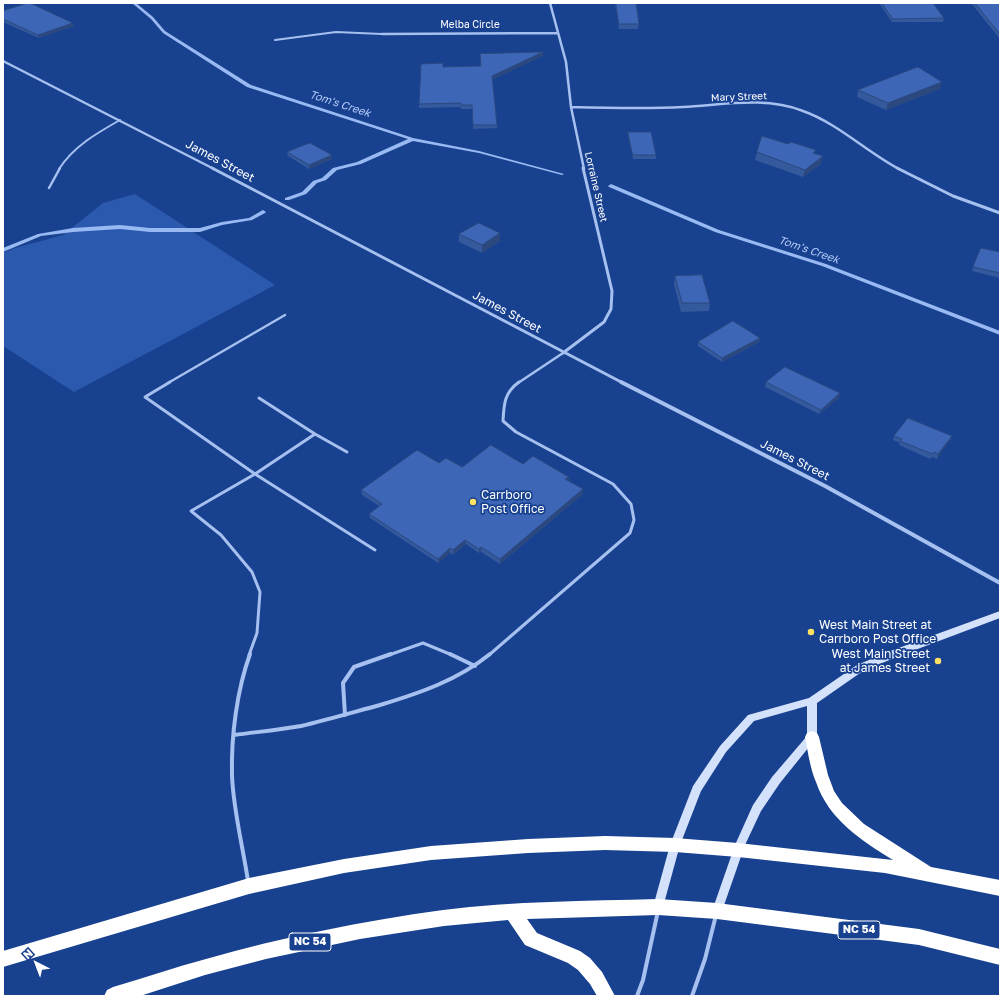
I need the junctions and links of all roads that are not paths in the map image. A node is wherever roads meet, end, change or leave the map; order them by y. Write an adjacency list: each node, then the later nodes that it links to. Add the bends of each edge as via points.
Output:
1 (550, 3): 2 (street, Lorraine Street)
2 (558, 33): 3 (street, Melba Circle); 6 (street, Lorraine Street, via 566,62)
3 (382, 34): 4 (lane, via 335,32)
4 (275, 40)
5 (3, 61): 7 (street, James Street)
6 (571, 107): 9 (street, Mary Street, via 648,108 750,102 791,107 830,122 863,148 904,172 946,193); 11 (street, Lorraine Street, via 612,291 611,309 604,322)
7 (120, 120): 8 (lane, via 75,148); 11 (street, James Street)
8 (48, 188)
9 (1000, 213)
10 (285, 315): 15 (lane, via 145,396)
11 (563, 353): 17 (street, James Street, via 825,486); 19 (lane, via 511,388 504,402 503,421 516,432 613,484 631,504 634,520 630,533)
12 (259, 398): 13 (lane)
13 (316, 434): 14 (lane); 15 (lane)
14 (346, 452)
15 (255, 474): 16 (lane); 22 (lane, via 191,512 221,535 252,572 260,592 257,633 241,679)
16 (375, 550)
17 (1000, 583)
18 (1000, 614): 20 (main road, via 860,668)
19 (475, 666): 21 (lane, via 446,682 412,695); 21 (lane, via 423,643 354,667 343,683)
20 (812, 700): 23 (main road); 24 (main road, via 751,718 723,749 698,789)
21 (345, 715): 22 (lane, via 299,726)
22 (234, 735): 27 (lane, via 232,775)
23 (812, 737): 25 (main road, via 756,808); 26 (highway, via 822,781 829,797 839,810 878,842)
24 (675, 845): 25 (highway); 27 (highway, via 605,843 431,853 344,866); 29 (main road)
25 (738, 850): 26 (highway, via 831,859); 31 (main road)
26 (930, 874): 28 (highway)
27 (249, 886): 33 (highway)
28 (1000, 888)
29 (658, 907): 30 (highway, NC 54); 31 (highway, NC 54); 36 (lane, via 643,980)
30 (512, 912): 34 (highway, NC 54, via 403,924 281,948 205,967); 35 (highway, via 531,939 574,957 584,964)
31 (717, 912): 32 (highway, NC 54, via 919,937); 37 (lane)
32 (1000, 957)
33 (3, 959)
34 (113, 996)
35 (606, 996)
36 (637, 996)
37 (692, 996)

